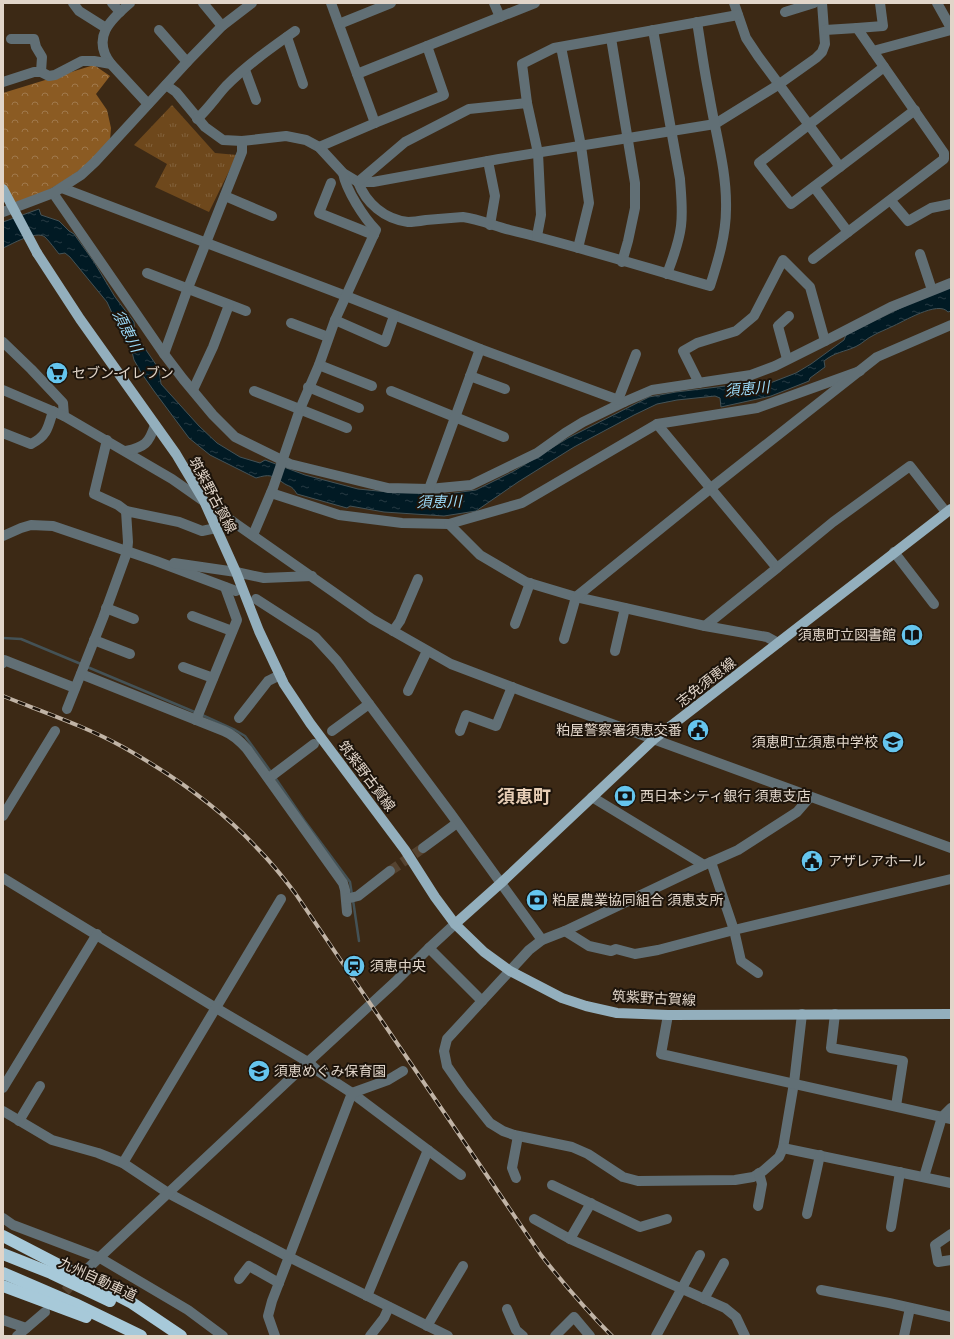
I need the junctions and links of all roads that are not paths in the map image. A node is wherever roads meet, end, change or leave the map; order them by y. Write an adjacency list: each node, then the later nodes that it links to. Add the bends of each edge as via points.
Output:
1 (73, 3): 22 (street)
2 (112, 3): 15 (street)
3 (130, 3): 15 (street)
4 (203, 3): 21 (street)
5 (252, 3): 21 (street)
6 (331, 3): 20 (street)
7 (391, 3): 20 (street)
8 (494, 3): 18 (street)
9 (535, 3): 18 (street)
10 (734, 3): 17 (street)
11 (814, 3): 16 (street)
12 (822, 3): 27 (street)
13 (880, 3): 23 (street, via 883,26)
14 (937, 3): 24 (street)
15 (120, 12): 22 (street)
16 (785, 12)
17 (738, 14): 19 (street); 42 (street, via 746,38)
18 (500, 17): 30 (street)
19 (697, 22): 26 (street); 49 (street)
20 (339, 24): 38 (street)
21 (222, 26): 33 (street)
22 (106, 28): 34 (street, via 102,39 103,48)
23 (857, 28): 27 (street); 32 (street)
24 (951, 29): 32 (street)
25 (159, 30): 33 (street)
26 (653, 30): 28 (street); 51 (street)
27 (825, 30): 42 (street, via 825,44 819,55)
28 (611, 38): 31 (street); 52 (street)
29 (11, 39): 37 (street, via 34,39 42,57)
30 (427, 46): 38 (street); 48 (street, via 444,95)
31 (561, 47): 44 (street, via 522,64); 54 (street)
32 (873, 51): 35 (street)
33 (187, 62): 41 (street)
34 (111, 64): 37 (street, via 82,61 54,75 49,76); 45 (street)
35 (884, 67): 46 (street); 50 (street)
36 (245, 70): 40 (street, via 291,34); 43 (street); 47 (street, via 226,86)
37 (41, 72): 39 (street)
38 (357, 74): 48 (street)
39 (3, 82)
40 (303, 84)
41 (166, 85): 45 (street); 47 (street, via 176,92)
42 (778, 85): 49 (street); 50 (street)
43 (256, 100)
44 (527, 103): 56 (street); 60 (street, via 469,109 405,142)
45 (148, 104): 64 (street, via 95,162)
46 (915, 110): 58 (street); 66 (street, via 944,153 944,159)
47 (197, 119): 53 (street, via 222,140)
48 (375, 123): 55 (street)
49 (715, 124): 51 (street); 80 (street, via 723,167 726,208 725,229 710,286)
50 (808, 125): 58 (street); 62 (street, via 759,162 791,204)
51 (671, 131): 52 (street); 80 (street, via 682,202 681,226)
52 (627, 138): 54 (street); 78 (street, via 635,183 635,208)
53 (242, 141): 55 (street, via 286,136 306,140); 65 (street, via 242,152)
54 (581, 146): 56 (street); 75 (street, via 589,203)
55 (319, 147): 59 (street)
56 (538, 153): 57 (street); 73 (street, via 541,215)
57 (488, 161): 60 (street, via 373,182); 70 (street, via 495,196)
58 (840, 168): 62 (street)
59 (343, 173): 60 (street); 72 (street, via 345,184 369,224 376,230)
60 (358, 182): 70 (street, via 372,204 392,218 408,222 463,217)
61 (331, 183): 72 (street, via 319,213)
62 (814, 187): 71 (street)
63 (3, 189): 117 (main road, 筑紫野古賀線, bridge, via 37,253)
64 (58, 190): 68 (street); 74 (street); 96 (street)
65 (225, 196): 69 (street); 74 (street)
66 (891, 201): 67 (street, via 908,221 931,208); 71 (street)
67 (951, 204)
68 (3, 212)
69 (272, 216)
70 (490, 225): 73 (street)
71 (848, 232): 77 (street)
72 (374, 235): 84 (street)
73 (537, 236): 75 (street)
74 (206, 243): 82 (street); 84 (street)
75 (578, 248): 78 (street)
76 (920, 254): 83 (street)
77 (813, 258)
78 (622, 262): 80 (street)
79 (147, 273): 82 (street)
80 (667, 274)
81 (951, 283): 83 (street)
82 (188, 288): 85 (street); 96 (street)
83 (932, 290): 93 (street, via 891,307)
84 (346, 296): 87 (street); 89 (street)
85 (229, 305): 86 (street); 106 (street)
86 (246, 311)
87 (394, 316): 89 (street, via 385,342); 95 (street)
88 (789, 316): 98 (street, via 778,326)
89 (335, 320): 92 (street)
90 (291, 323): 92 (street)
91 (951, 325): 100 (street, via 878,357)
92 (328, 337): 99 (street)
93 (825, 341): 98 (street); 102 (street, via 810,287 783,260 754,316 736,331 697,343 682,351)
94 (3, 342): 114 (street, via 64,403)
95 (480, 349): 101 (street); 110 (street)
96 (164, 354): 106 (street)
97 (636, 354): 110 (street)
98 (787, 360): 102 (street, via 751,375)
99 (319, 364): 103 (street); 104 (street)
100 (860, 371): 116 (street, via 757,408); 124 (street)
101 (470, 376): 107 (street); 115 (street)
102 (699, 383): 110 (street, via 652,390)
103 (372, 386)
104 (308, 387): 111 (street); 112 (street)
105 (3, 390): 113 (street)
106 (193, 390): 123 (street, via 235,436)
107 (505, 390)
108 (254, 391): 112 (street)
109 (391, 391): 115 (street)
110 (621, 401): 125 (street, via 565,433 537,453 470,484)
111 (359, 408)
112 (300, 409): 118 (street); 123 (street)
113 (53, 411): 114 (street); 119 (street, via 48,428 40,439 31,444)
114 (64, 416): 121 (street)
115 (456, 418): 120 (street); 125 (street)
116 (657, 424): 124 (street); 130 (street, via 522,502)
117 (155, 425): 122 (street, via 148,442 138,449); 127 (main road, 筑紫野古賀線, via 176,454)
118 (347, 428)
119 (3, 433)
120 (504, 437)
121 (107, 440): 122 (street); 129 (street, via 94,494)
122 (126, 451): 127 (street)
123 (282, 462): 125 (street, via 388,488); 126 (street)
124 (711, 488): 137 (street); 144 (street)
125 (428, 489)
126 (272, 491): 130 (street, via 339,515 402,523); 132 (street)
127 (204, 502): 131 (main road, 筑紫野古賀線); 132 (street)
128 (948, 510): 135 (main road, 志免須恵線); 137 (street, via 910,466 833,522)
129 (126, 511): 131 (street, via 179,522 202,531); 134 (street)
130 (448, 524): 141 (street, via 480,555)
131 (216, 528): 138 (main road, 筑紫野古賀線)
132 (253, 535): 139 (street)
133 (3, 536): 134 (street, via 31,525 53,526)
134 (127, 552): 136 (street); 147 (street)
135 (894, 552): 146 (street); 157 (main road, 志免須恵線)
136 (156, 561): 138 (street); 142 (street)
137 (776, 568): 152 (street)
138 (236, 572): 139 (street, via 264,578); 164 (main road, 筑紫野古賀線, via 259,631)
139 (312, 576): 153 (street)
140 (418, 580): 153 (street, via 400,622)
141 (530, 584): 144 (street); 151 (street)
142 (225, 587): 143 (street); 154 (street, via 237,620)
143 (236, 591)
144 (576, 597): 148 (street); 155 (street)
145 (256, 599): 169 (street, via 315,637 337,661)
146 (934, 604)
147 (106, 608): 150 (street); 156 (street)
148 (625, 608): 152 (street); 159 (street)
149 (192, 616): 154 (street)
150 (134, 619)
151 (515, 624)
152 (705, 626): 157 (street, via 767,637)
153 (392, 631): 158 (street)
154 (232, 632): 165 (street)
155 (564, 639)
156 (94, 640): 160 (street); 163 (street)
157 (778, 643): 176 (main road, 志免須恵線)
158 (427, 651): 166 (street, via 451,664); 168 (street)
159 (615, 651)
160 (130, 654)
161 (3, 663): 167 (street, via 4,660)
162 (182, 667): 165 (street)
163 (81, 674): 167 (street); 172 (street)
164 (280, 675): 171 (street, via 268,681); 193 (main road, 筑紫野古賀線, via 310,723 405,850)
165 (213, 678): 172 (street)
166 (512, 687): 175 (street, via 496,726 466,715); 176 (street)
167 (75, 688): 170 (street)
168 (408, 691)
169 (369, 704): 174 (street); 182 (street)
170 (67, 709)
171 (239, 718)
172 (196, 720): 178 (street, via 234,735 248,748)
173 (55, 731): 181 (street)
174 (332, 731)
175 (460, 731)
176 (654, 739): 179 (main road, 志免須恵線); 180 (street)
177 (314, 744): 178 (street)
178 (268, 778): 190 (street, via 343,883)
179 (592, 797): 185 (street); 189 (main road, 志免須恵線)
180 (810, 797): 184 (street); 185 (street, via 798,812 738,850)
181 (3, 816)
182 (457, 823): 183 (street); 189 (street)
183 (423, 848)
184 (951, 848)
185 (707, 864): 194 (street); 195 (street)
186 (390, 871): 190 (street, via 358,896)
187 (3, 878): 196 (street)
188 (951, 879): 194 (street)
189 (501, 883): 193 (main road, 志免須恵線); 197 (street)
190 (346, 898): 192 (street)
191 (282, 899): 202 (street)
192 (347, 912)
193 (455, 924): 198 (street); 199 (main road, 筑紫野古賀線, via 484,952)
194 (734, 930): 195 (street, via 635,954 589,946); 200 (street, via 741,961)
195 (565, 932): 197 (street)
196 (97, 934): 202 (street); 211 (street)
197 (542, 940): 199 (street)
198 (430, 948): 201 (street); 207 (street)
199 (510, 971): 201 (street); 206 (main road, 筑紫野古賀線, via 562,998 586,1006 617,1013)
200 (758, 973)
201 (482, 1001): 218 (street, via 447,1039 444,1051 447,1066 490,1123 503,1132)
202 (216, 1008): 207 (street); 222 (street)
203 (802, 1014): 204 (main road, 筑紫野古賀線); 206 (main road, 筑紫野古賀線); 209 (street)
204 (835, 1014): 205 (main road, 筑紫野古賀線); 213 (street, via 831,1048 903,1061)
205 (951, 1014)
206 (668, 1015): 209 (street, via 661,1054)
207 (308, 1062): 212 (street); 230 (street)
208 (403, 1071): 212 (street, via 388,1080)
209 (794, 1083): 213 (street); 219 (street)
210 (40, 1086): 217 (street)
211 (3, 1088)
212 (352, 1093): 220 (street); 243 (street)
213 (896, 1106): 216 (street)
214 (951, 1108): 216 (street)
215 (3, 1111): 217 (street)
216 (946, 1118): 226 (street)
217 (19, 1120): 222 (street, via 52,1140)
218 (518, 1136): 224 (street, via 572,1146 623,1178 638,1182 735,1180 753,1177); 227 (street, via 512,1168)
219 (783, 1148): 221 (street); 224 (street, via 778,1157)
220 (428, 1150): 225 (street); 255 (street)
221 (820, 1155): 223 (street); 233 (street)
222 (123, 1163): 230 (street)
223 (900, 1172): 226 (street); 237 (street)
224 (759, 1173): 232 (street, via 762,1184)
225 (461, 1175)
226 (924, 1177): 228 (street)
227 (516, 1178)
228 (951, 1183)
229 (552, 1185): 231 (street)
230 (168, 1193): 243 (street); 244 (street)
231 (591, 1203): 236 (street, via 640,1226); 240 (street)
232 (758, 1206)
233 (807, 1214)
234 (3, 1218): 244 (street, via 13,1225)
235 (534, 1219): 240 (street)
236 (667, 1219)
237 (891, 1227)
238 (951, 1234): 245 (street, via 935,1245 938,1262)
239 (3, 1236): 270 (highway, via 132,1303)
240 (570, 1239): 253 (street)
241 (3, 1254): 269 (highway, 九州自動車道, via 117,1304)
242 (700, 1255): 253 (street)
243 (289, 1257): 251 (street); 255 (street)
244 (100, 1258): 248 (street); 271 (street, via 188,1310)
245 (951, 1260)
246 (724, 1263): 256 (street)
247 (463, 1266): 263 (street)
248 (84, 1272)
249 (3, 1273): 268 (highway)
250 (239, 1279): 251 (street, via 249,1266)
251 (279, 1283): 272 (street, via 268,1316)
252 (3, 1286): 267 (highway)
253 (681, 1289): 256 (street); 265 (street)
254 (821, 1290): 258 (street)
255 (367, 1296): 257 (street)
256 (704, 1299): 278 (street, via 736,1316)
257 (389, 1307): 263 (street); 273 (street)
258 (910, 1308): 261 (street); 279 (street)
259 (508, 1309): 275 (street, via 516,1330)
260 (45, 1312): 264 (street)
261 (951, 1317)
262 (3, 1320): 264 (street)
263 (427, 1326): 274 (street)
264 (26, 1328): 266 (street)
265 (660, 1335)
266 (17, 1336)
267 (131, 1336)
268 (141, 1336)
269 (177, 1336)
270 (181, 1336)
271 (223, 1336)
272 (275, 1336)
273 (370, 1336)
274 (448, 1336)
275 (523, 1336)
276 (555, 1336): 277 (street, via 574,1317)
277 (590, 1336)
278 (745, 1336)
279 (904, 1336)

